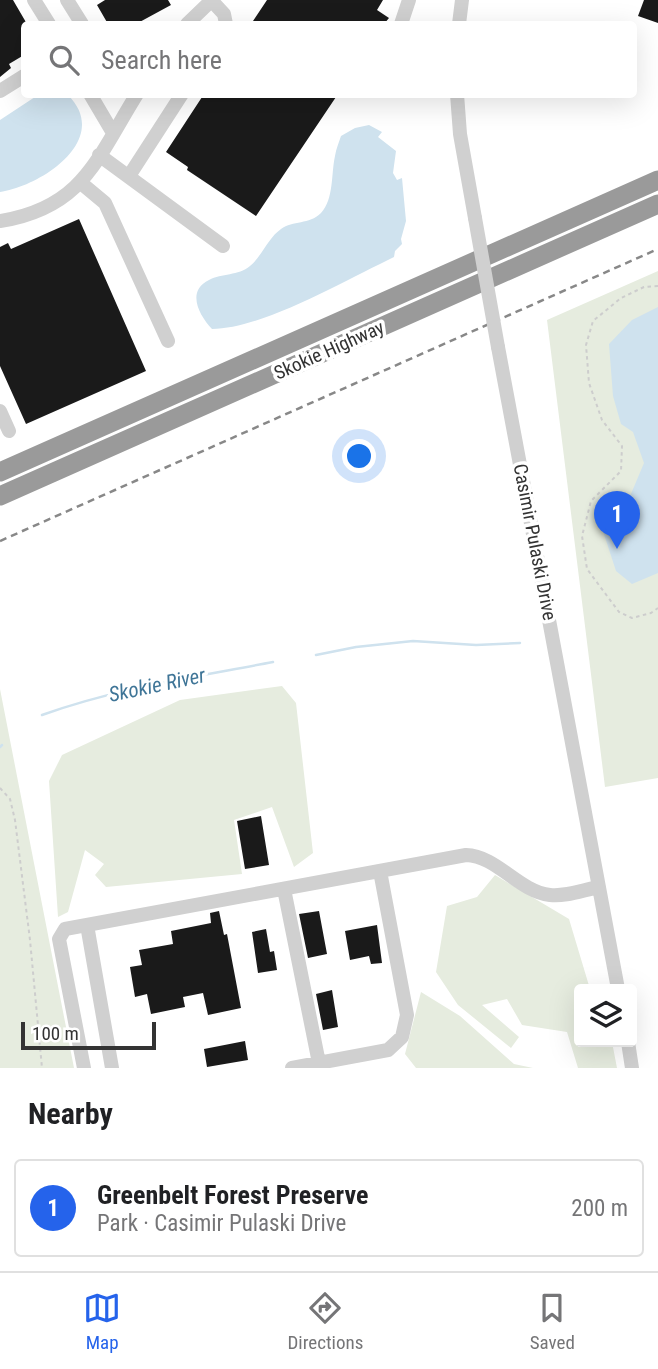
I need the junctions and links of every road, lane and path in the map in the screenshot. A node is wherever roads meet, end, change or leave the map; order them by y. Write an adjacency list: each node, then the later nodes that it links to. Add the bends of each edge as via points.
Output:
1 (34, 0): 6 (street)
2 (67, 0): 7 (street)
3 (211, 0): 8 (street); 9 (street)
4 (409, 0): 10 (street)
5 (462, 0): 11 (street)
6 (47, 21)
7 (80, 21)
8 (190, 21)
9 (225, 21)
10 (402, 21)
11 (459, 21)
12 (21, 78): 13 (street)
13 (0, 91)
14 (92, 98): 18 (street)
15 (135, 98): 18 (street)
16 (179, 98): 20 (street)
17 (457, 98): 35 (street, Casimir Pulaski Drive, bridge, via 498,347)
18 (113, 133): 19 (street)
19 (99, 155): 20 (street); 22 (street)
20 (129, 176): 25 (street)
21 (658, 180): 30 (highway, Skokie Highway)
22 (81, 183): 24 (street, via 48,208); 27 (street, via 105,203)
23 (658, 204): 31 (highway, Skokie Highway)
24 (0, 221)
25 (223, 246)
26 (658, 286): 32 (path, via 621,298 593,321 586,345 589,383 601,419 622,446 621,471 591,501 582,536 587,569 619,611 632,618)
27 (168, 341)
28 (0, 411): 29 (street)
29 (9, 431)
30 (0, 472)
31 (0, 496)
32 (658, 608)
33 (0, 788): 41 (path, via 10,799 15,820)
34 (380, 871): 35 (street, via 478,855 548,895); 36 (street); 40 (street, via 407,1015 402,1037 388,1050)
35 (599, 887): 38 (street, Casimir Pulaski Drive)
36 (285, 889): 37 (street); 40 (street)
37 (87, 925): 42 (street, via 65,929 59,939); 43 (street)
38 (617, 984)
39 (629, 1047): 45 (street)
40 (319, 1063): 44 (street)
41 (42, 1068)
42 (84, 1068)
43 (112, 1068)
44 (292, 1068)
45 (632, 1068)

